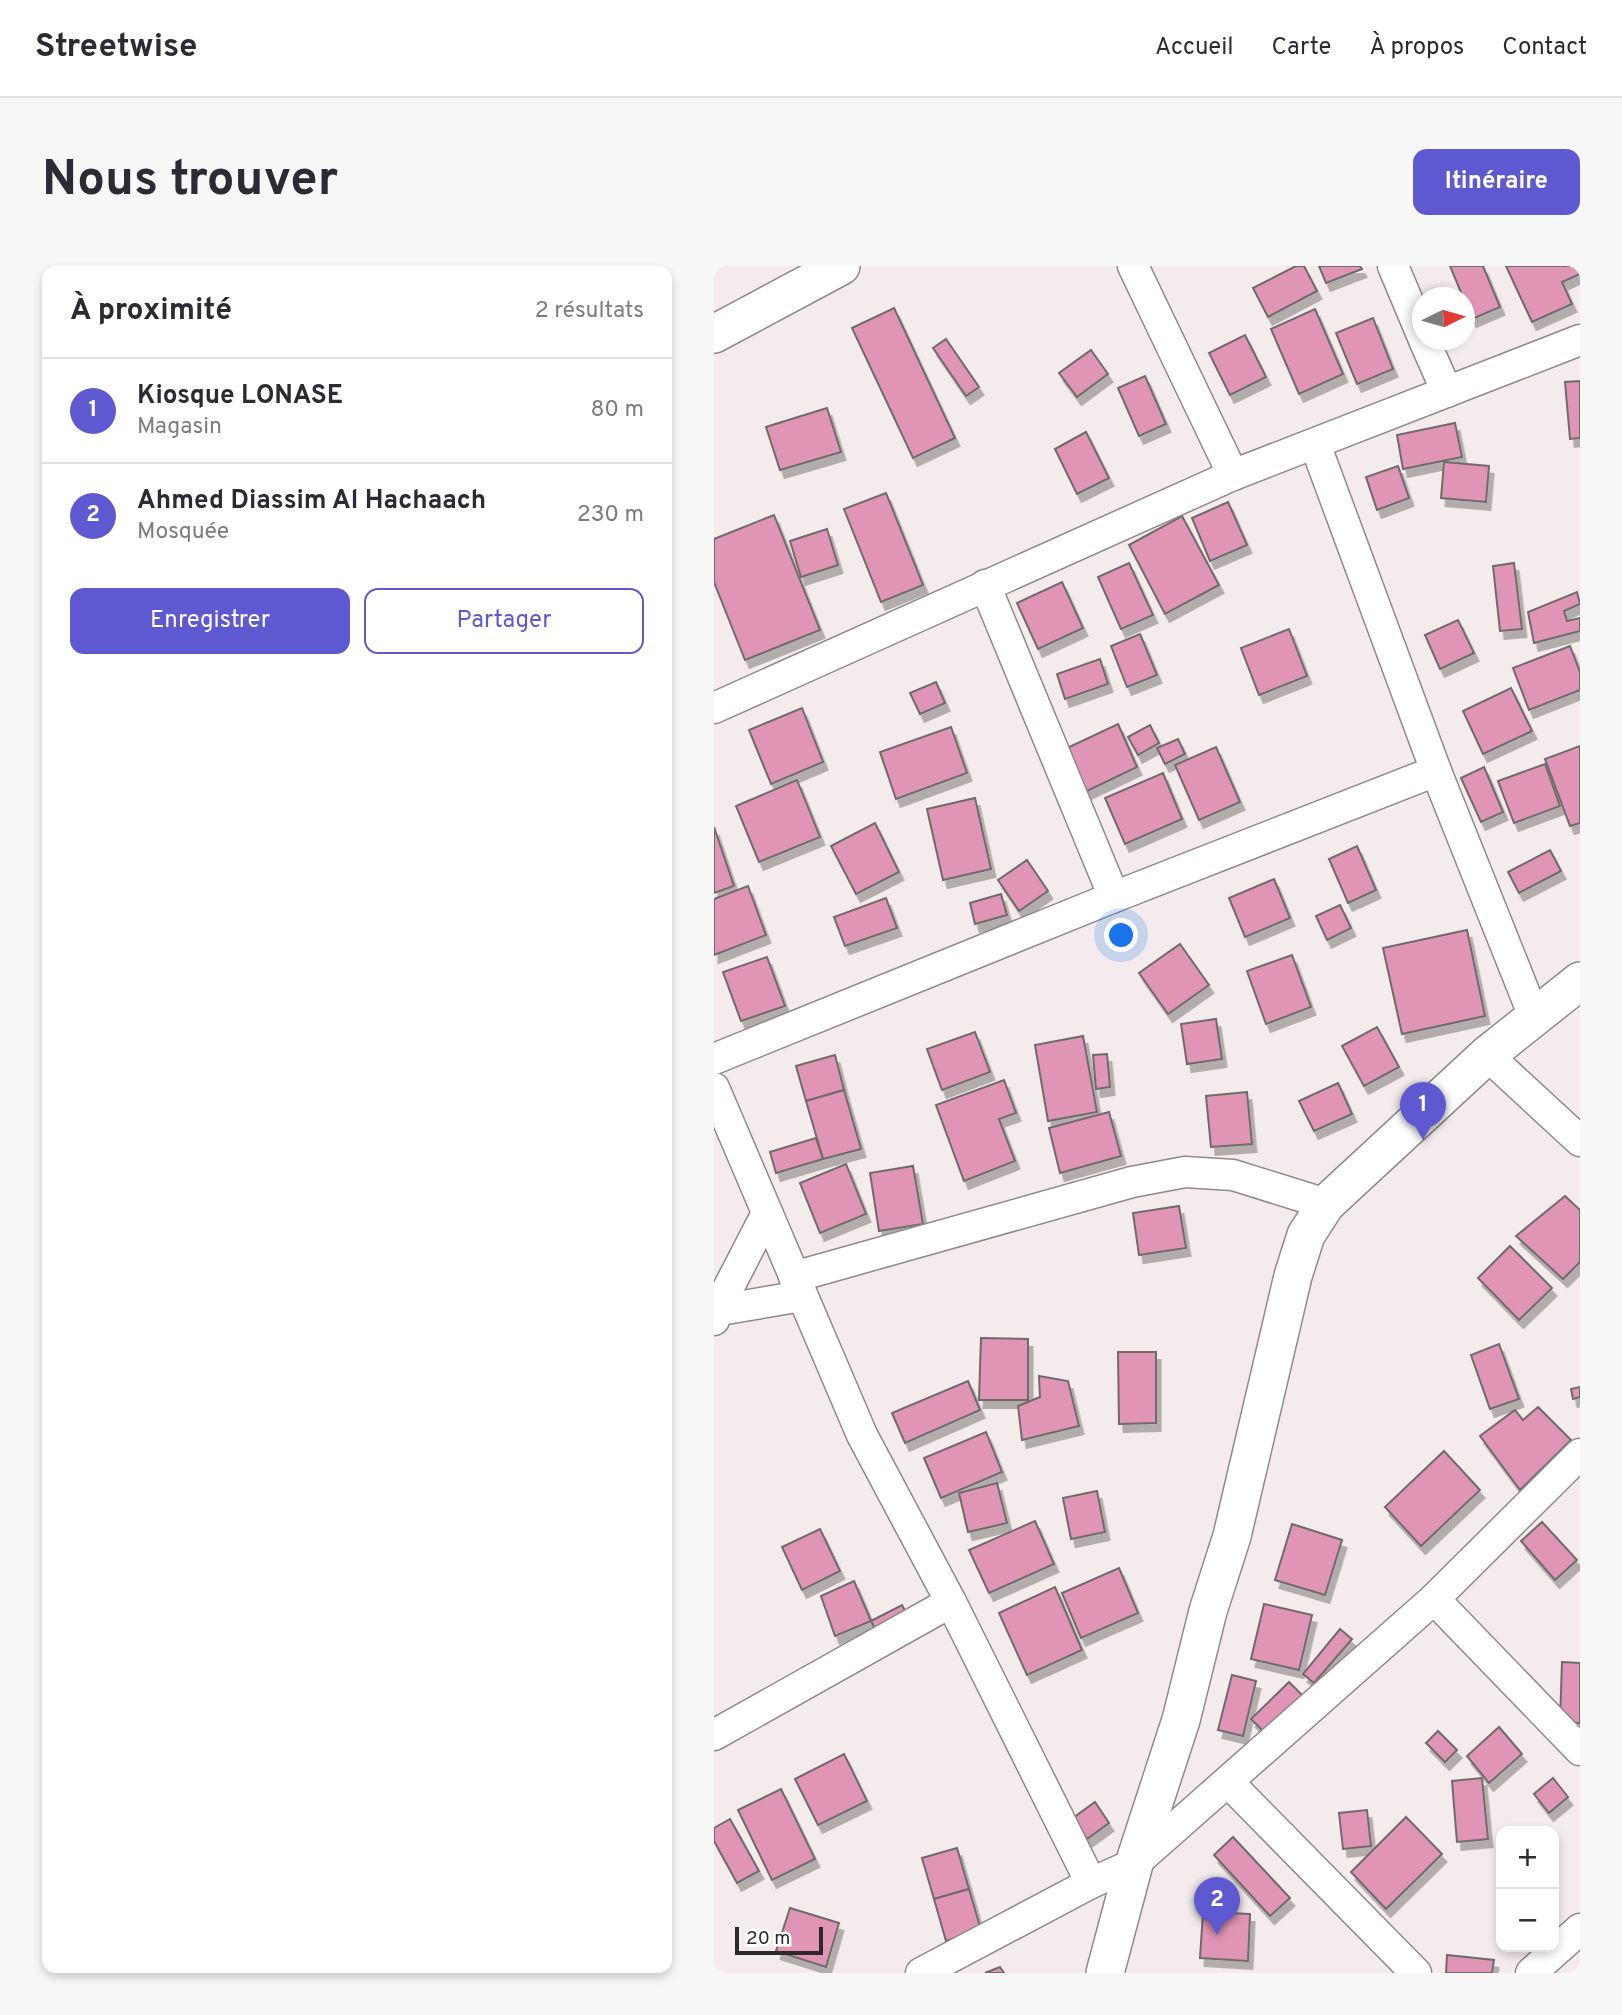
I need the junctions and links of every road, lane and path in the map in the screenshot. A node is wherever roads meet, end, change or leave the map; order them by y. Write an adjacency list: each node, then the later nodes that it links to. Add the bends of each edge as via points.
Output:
1 (841, 266): 5 (street)
2 (1133, 266): 10 (street)
3 (1393, 266): 4 (street)
4 (1412, 310)
5 (714, 334)
6 (1580, 340): 8 (street)
7 (1429, 350): 8 (street)
8 (1447, 392): 9 (street)
9 (1315, 444): 10 (street); 13 (street)
10 (1233, 475): 11 (street)
11 (985, 585): 12 (street); 14 (street)
12 (714, 708)
13 (1436, 771): 14 (street); 16 (street)
14 (1114, 897): 18 (street)
15 (1580, 981): 16 (street)
16 (1535, 1018): 17 (street)
17 (1487, 1055): 20 (street); 21 (street)
18 (714, 1059)
19 (714, 1088): 22 (street)
20 (1580, 1141)
21 (1326, 1204): 23 (street, via 1233,1175 1185,1172 1132,1182); 31 (street, via 1306,1235 1293,1276 1232,1536 1181,1720)
22 (767, 1213): 23 (street); 24 (street)
23 (798, 1287): 24 (street); 27 (street, via 862,1435)
24 (715, 1313)
25 (1580, 1454): 26 (street)
26 (1434, 1599): 29 (street); 30 (street)
27 (951, 1602): 28 (street); 32 (street)
28 (714, 1735)
29 (1576, 1741)
30 (1228, 1782): 31 (street); 36 (street)
31 (1134, 1864): 32 (street); 35 (street)
32 (1091, 1883): 34 (street)
33 (1580, 1930): 37 (street)
34 (921, 1973)
35 (1105, 1973)
36 (1416, 1973)
37 (1531, 1973)

